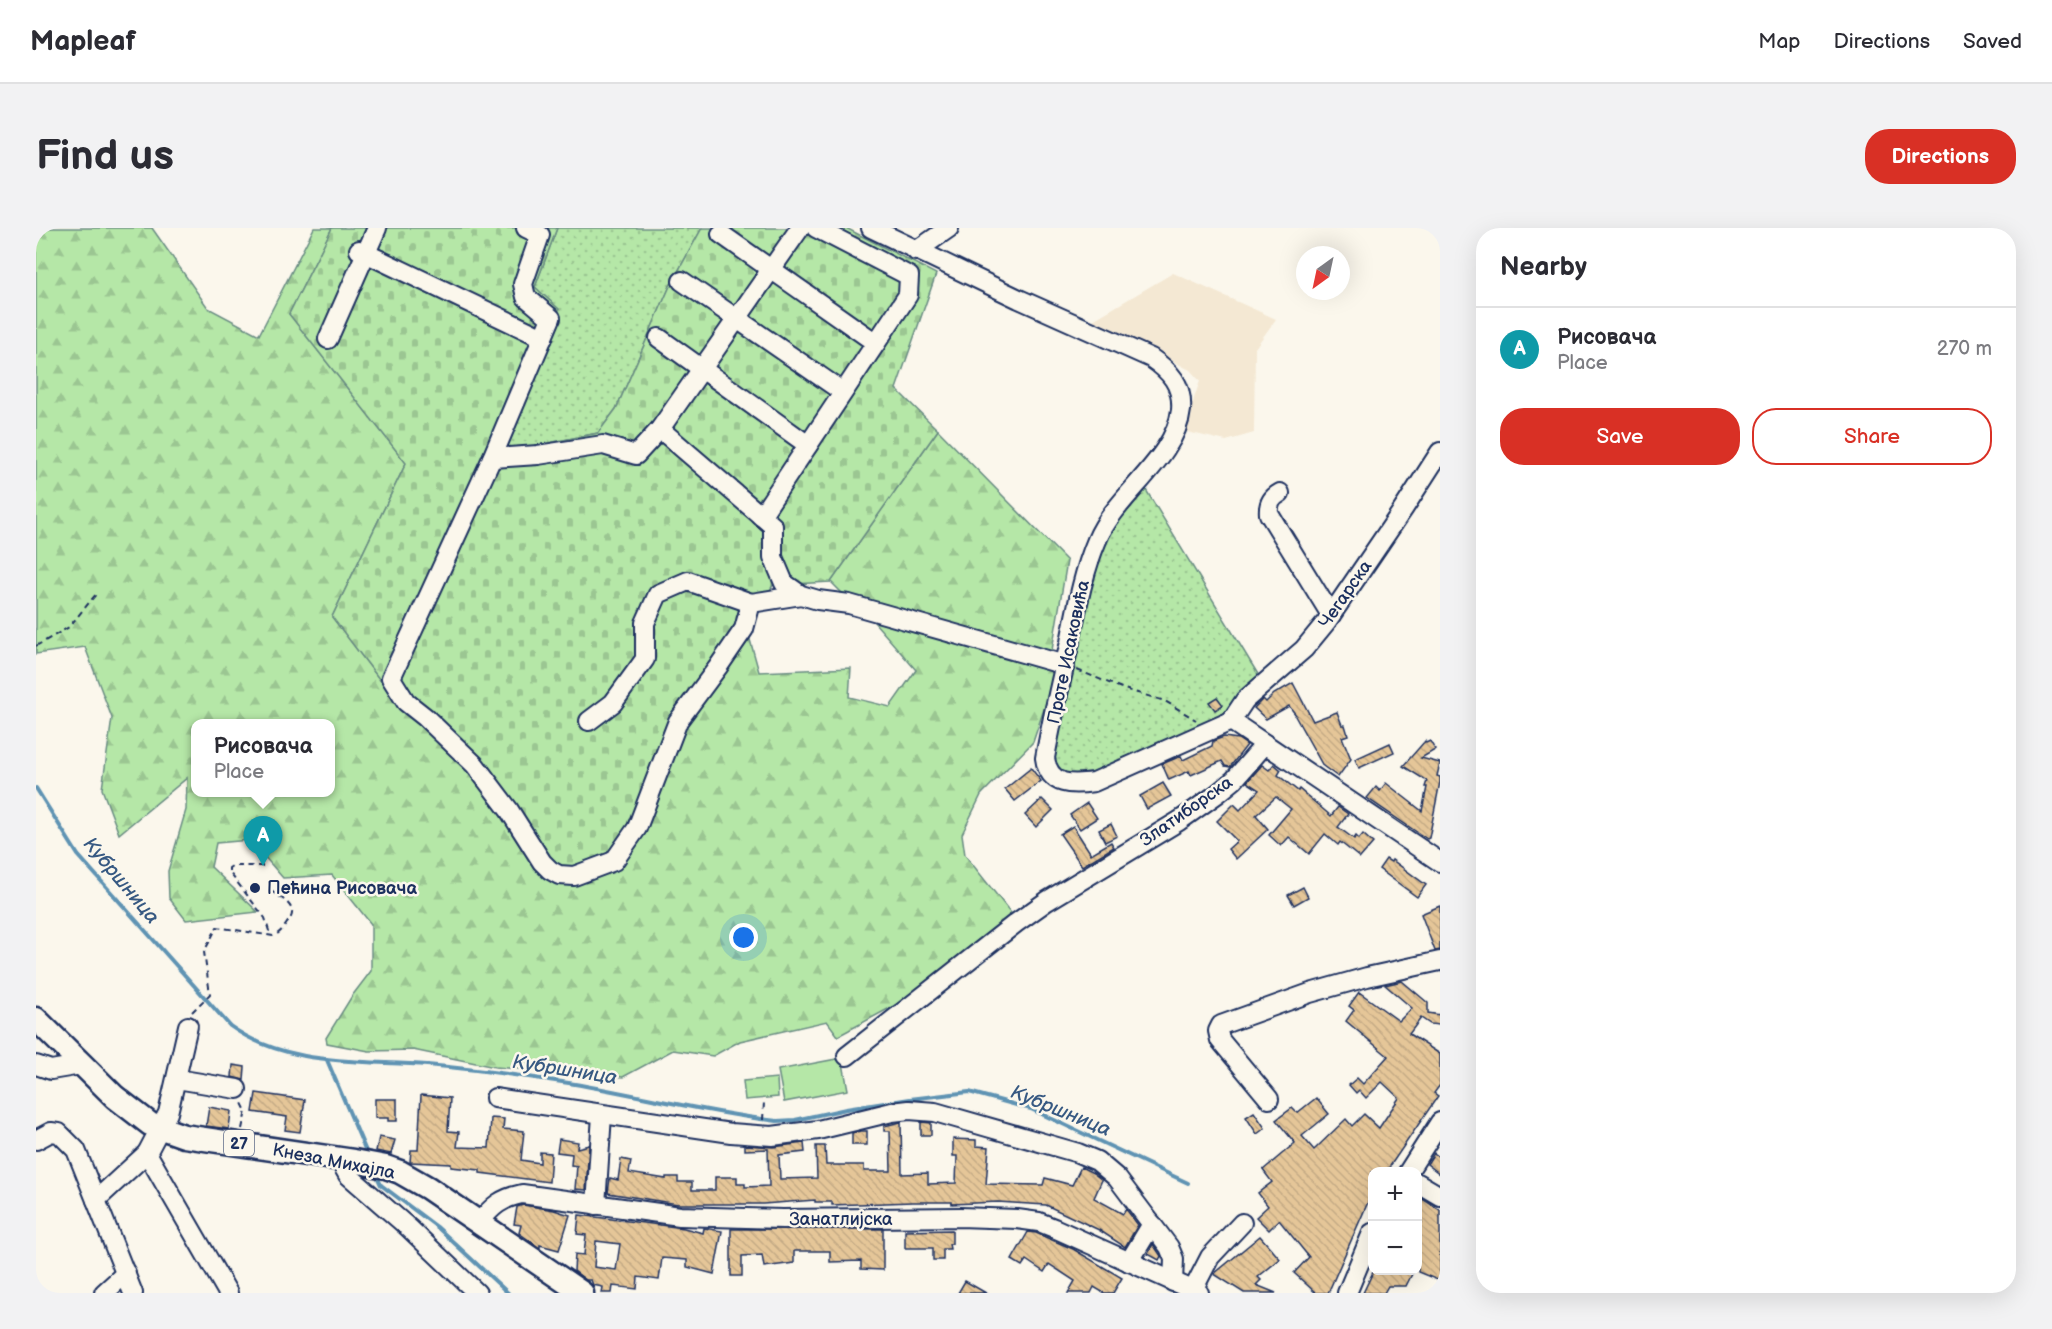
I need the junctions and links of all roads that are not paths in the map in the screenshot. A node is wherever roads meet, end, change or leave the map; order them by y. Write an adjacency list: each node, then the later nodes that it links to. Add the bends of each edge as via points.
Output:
1 (376, 228): 9 (street)
2 (526, 228): 13 (street, via 540,235 523,284 526,297 551,318)
3 (800, 228): 10 (street)
4 (816, 228): 16 (street, via 909,276 908,295)
5 (871, 228): 8 (street, Проте Исаковића)
6 (949, 228): 8 (street)
7 (721, 234): 10 (street)
8 (924, 246): 28 (street, Проте Исаковића, via 1151,358 1167,370 1180,392 1176,429 1098,538 1085,572)
9 (362, 252): 13 (street); 15 (street)
10 (770, 270): 12 (street); 16 (street)
11 (682, 281): 12 (street)
12 (737, 317): 17 (street); 18 (street)
13 (543, 338): 22 (street)
14 (659, 338): 17 (street)
15 (328, 339)
16 (876, 343): 18 (street)
17 (702, 368): 19 (street); 20 (street)
18 (843, 392): 20 (street)
19 (660, 429): 22 (street, via 636,455 603,445); 24 (street)
20 (808, 445): 24 (street)
21 (1440, 452): 27 (street, Чегарска)
22 (492, 458): 26 (street, via 391,678 406,702 475,765 550,870 574,876 614,861 637,828 678,721 744,629)
23 (1281, 493): 27 (street, via 1268,506 1269,514)
24 (760, 516): 25 (street, via 772,526 773,557 784,583)
25 (801, 595): 26 (street); 28 (street, via 849,603)
26 (752, 603): 29 (street, via 688,581 658,594 645,623 645,659 613,703)
27 (1331, 615): 30 (street, Чегарска, via 1304,649 1245,700)
28 (1065, 665): 30 (street, Проте Исаковића, via 1045,758 1052,776 1061,782 1094,782)
29 (589, 721)
30 (1232, 721): 31 (street)
31 (1265, 744): 32 (street); 36 (street, Златиборска, via 1234,780 1208,800 1016,923)
32 (1440, 862)
33 (1440, 961): 42 (street, via 1310,993 1221,1025 1220,1040)
34 (36, 1019): 38 (main road, 27)
35 (189, 1020): 39 (street)
36 (847, 1056)
37 (36, 1065): 38 (street, via 51,1070)
38 (81, 1065): 45 (main road, Кнеза Михајла / 27, via 129,1110)
39 (177, 1079): 40 (street); 45 (street)
40 (237, 1089)
41 (495, 1098): 43 (street)
42 (1269, 1100)
43 (602, 1115): 53 (street); 56 (street, via 772,1136 818,1130 892,1112 935,1112 1078,1152 1097,1161 1117,1178)
44 (1440, 1122): 49 (street)
45 (160, 1128): 47 (street); 48 (main road, Кнеза Михајла / 27, via 184,1136)
46 (36, 1140): 52 (street, via 51,1132 59,1133 76,1150)
47 (147, 1153): 52 (street); 64 (street)
48 (347, 1160): 54 (main road, Кнеза Михајла / 27, via 386,1167 414,1179); 65 (street, via 348,1175)
49 (1411, 1167)
50 (1422, 1185): 51 (street)
51 (1440, 1196)
52 (96, 1200): 59 (street)
53 (596, 1205): 54 (street, Занатлијска, via 522,1194 501,1200); 58 (street, Занатлијска, via 680,1216 1017,1219 1039,1222)
54 (480, 1222): 66 (main road, Кнеза Михајла / 27)
55 (1242, 1223): 61 (street, via 1210,1257)
56 (1152, 1224): 58 (street); 60 (street, via 1172,1253)
57 (1368, 1243): 67 (street)
58 (1129, 1262): 60 (street, Занатлијска)
59 (126, 1273): 62 (street); 63 (street)
60 (1169, 1284): 61 (street, Занатлијска)
61 (1196, 1292)
62 (104, 1293)
63 (134, 1293)
64 (228, 1293)
65 (477, 1293)
66 (582, 1293)
67 (1347, 1293)

